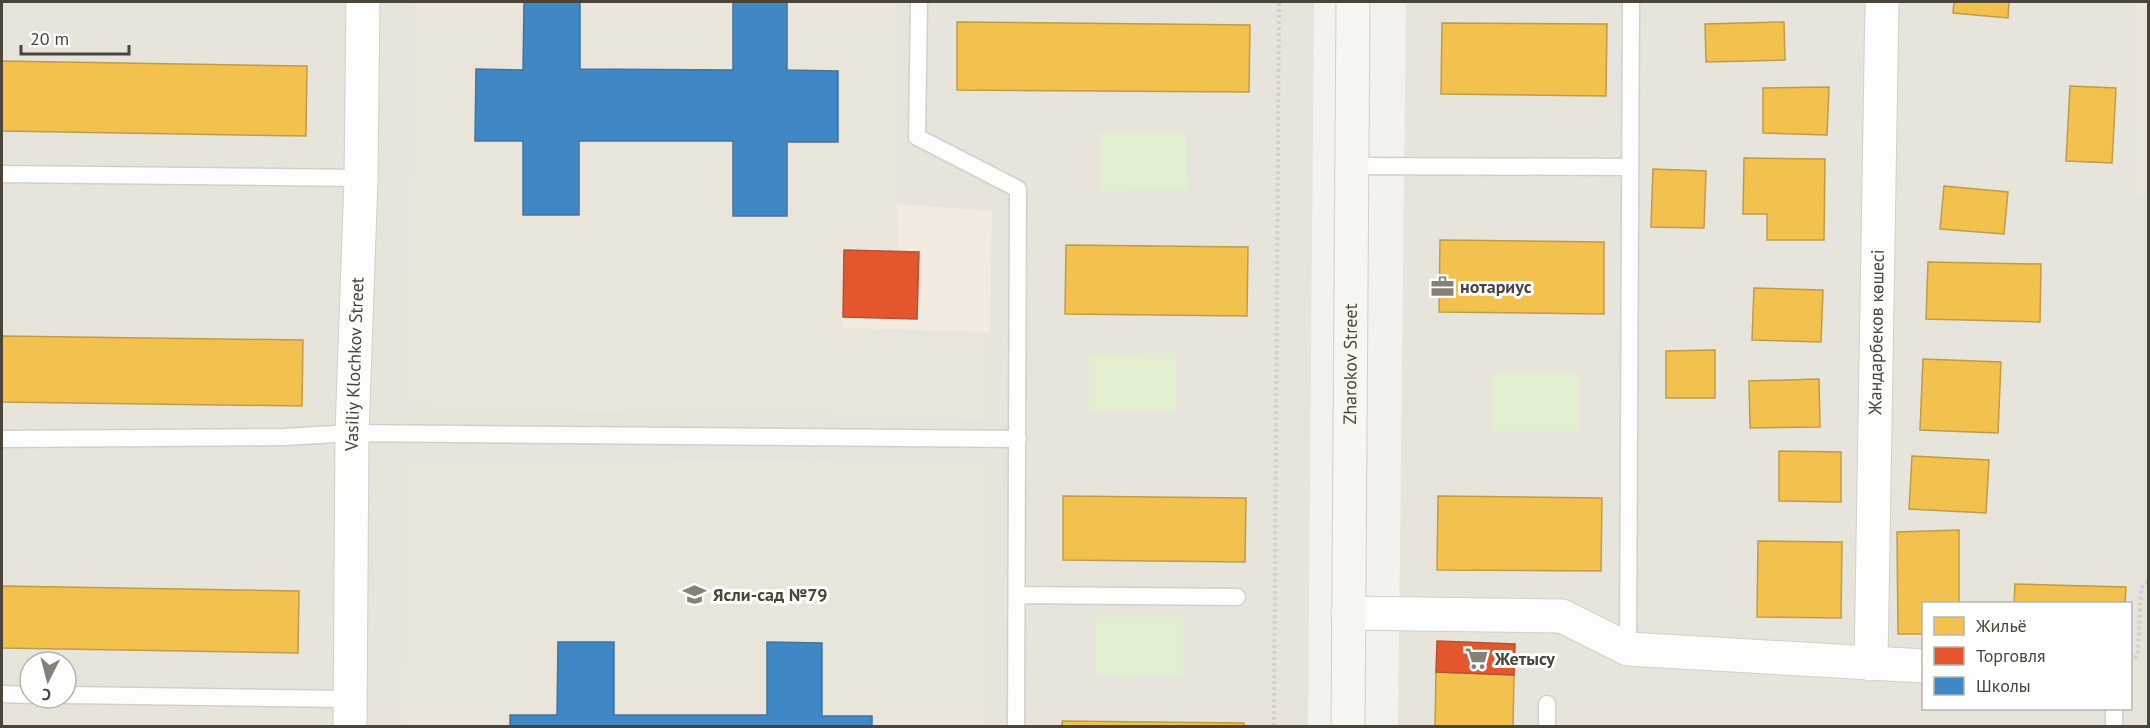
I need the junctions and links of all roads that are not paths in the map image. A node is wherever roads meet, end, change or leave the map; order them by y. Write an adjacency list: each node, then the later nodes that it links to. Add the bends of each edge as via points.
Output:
1 (363, 2): 9 (street, Vasiliy Klochkov Street)
2 (919, 2): 12 (lane, via 917,137 1018,189)
3 (1353, 2): 6 (main road, Zharokov Street)
4 (1631, 2): 7 (lane)
5 (1882, 2): 17 (street, Жандарбеков көшесі)
6 (1352, 166): 7 (lane); 15 (main road, Zharokov Street)
7 (1629, 166): 16 (lane)
8 (2, 174): 9 (lane)
9 (361, 178): 10 (street, Vasiliy Klochkov Street)
10 (352, 433): 11 (lane); 12 (lane); 24 (street, Vasiliy Klochkov Street)
11 (2, 439)
12 (1018, 439): 13 (lane)
13 (1017, 595): 14 (lane); 25 (lane)
14 (1237, 597)
15 (1348, 613): 16 (street, via 1562,616); 26 (main road, Zharokov Street)
16 (1628, 649): 17 (street)
17 (1871, 664): 18 (street)
18 (1922, 666)
19 (2, 694): 20 (lane)
20 (18, 695)
21 (78, 696): 24 (lane)
22 (1547, 704): 27 (lane)
23 (2114, 710): 28 (lane)
24 (350, 713)
25 (1016, 726)
26 (1348, 726)
27 (1547, 726)
28 (2114, 726)

